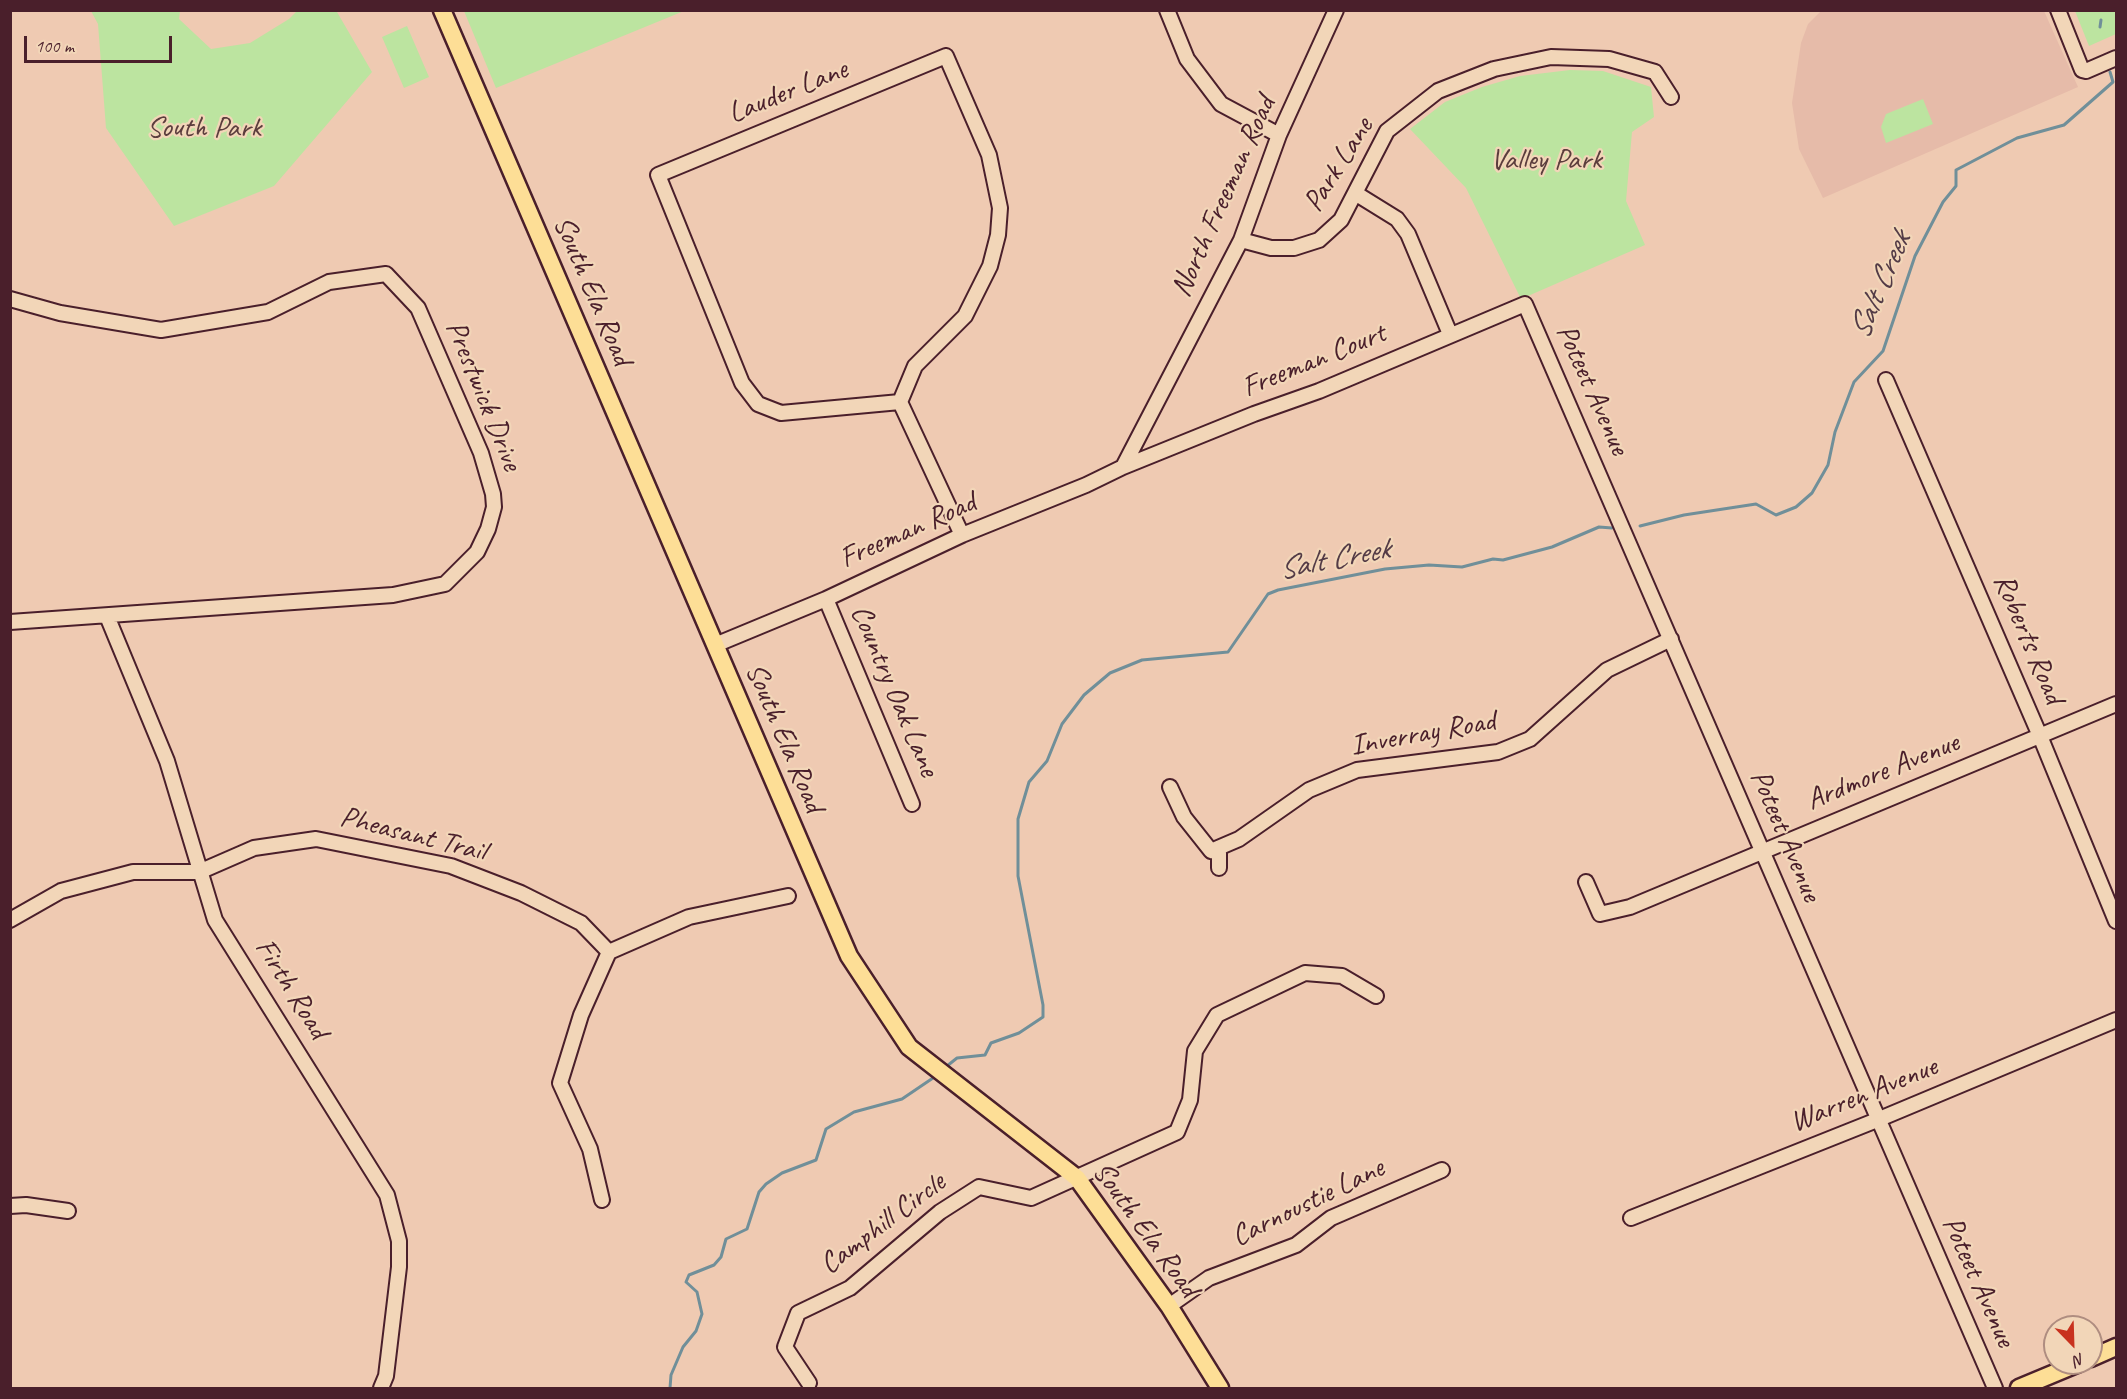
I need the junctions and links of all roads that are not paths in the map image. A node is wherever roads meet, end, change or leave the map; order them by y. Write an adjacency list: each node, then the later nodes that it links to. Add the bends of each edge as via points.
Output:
1 (442, 10): 21 (main road, South Ela Road)
2 (1167, 10): 7 (street, via 1187,59 1221,104)
3 (1336, 10): 7 (street, North Freeman Road)
4 (2058, 10): 5 (street, via 2082,70)
5 (2116, 58)
6 (1671, 97): 8 (street, Park Lane, via 1655,72 1609,59 1551,57 1494,69 1438,91 1387,131)
7 (1279, 135): 9 (street, North Freeman Road)
8 (1355, 193): 9 (street, Park Lane, via 1335,227 1307,246 1270,249); 12 (street, via 1397,219 1408,234)
9 (1241, 240): 15 (street, North Freeman Road)
10 (10, 299): 18 (street, Prestwick Drive, via 60,313 161,330 268,312 329,282 386,274 418,308 481,453 493,494 489,529 477,552 445,584 393,595)
11 (1525, 304): 12 (street, Freeman Court); 20 (street, Poteet Avenue)
12 (1450, 334): 15 (street, Freeman Court, via 1318,391)
13 (1886, 380): 23 (street, Roberts Road)
14 (900, 402): 14 (street, Lauder Lane, via 915,366 966,315 990,266 998,236 1000,208 988,155 946,56 658,175 742,383 758,404 781,413); 16 (street)
15 (1123, 467): 16 (street, Freeman Road)
16 (962, 535): 17 (street, Freeman Road)
17 (826, 598): 21 (street, Freeman Road); 25 (street, Country Oak Lane)
18 (107, 616): 19 (street); 29 (street, Firth Road, via 167,761)
19 (10, 622)
20 (1671, 639): 26 (street, Inverray Road, via 1606,670 1530,739 1498,752 1357,770 1310,790 1239,839); 27 (street, Poteet Avenue)
21 (715, 645): 39 (main road, South Ela Road, via 849,956 909,1047)
22 (2116, 704): 23 (street, Ardmore Avenue)
23 (2040, 736): 27 (street, Ardmore Avenue); 33 (street, Roberts Road)
24 (1170, 787): 26 (street, via 1184,817 1211,851)
25 (912, 804)
26 (1219, 848): 28 (street)
27 (1762, 850): 30 (street, Ardmore Avenue, via 1630,907 1600,914); 37 (street, Poteet Avenue)
28 (1219, 868)
29 (200, 872): 32 (street, Pheasant Trail, via 133,872 61,891); 34 (street, Pheasant Trail, via 254,848 316,839 451,866 581,922); 47 (street, Firth Road, via 215,920 387,1195 399,1241 399,1267 386,1376)
30 (1586, 882)
31 (788, 896): 34 (street, via 689,916)
32 (10, 920)
33 (2116, 921)
34 (609, 952): 40 (street, via 581,1015 560,1083 590,1149)
35 (1376, 996): 39 (street, via 1342,976 1305,973 1217,1015 1195,1051 1190,1100 1177,1132)
36 (2116, 1020): 37 (street, Warren Avenue)
37 (1877, 1120): 43 (street, Warren Avenue); 49 (street, Poteet Avenue)
38 (1442, 1170): 44 (street, Carnoustie Lane, via 1331,1218 1296,1245 1209,1278)
39 (1077, 1178): 44 (main road, South Ela Road); 46 (street, Camphill Circle, via 1031,1198 979,1187 940,1212 850,1288 798,1313 784,1347)
40 (602, 1200)
41 (10, 1206): 42 (street)
42 (68, 1211)
43 (1631, 1218)
44 (1169, 1306): 48 (main road, South Ela Road)
45 (2051, 1375): 50 (main road)
46 (808, 1383)
47 (381, 1389)
48 (1220, 1389)
49 (1995, 1389)
50 (2019, 1389)

